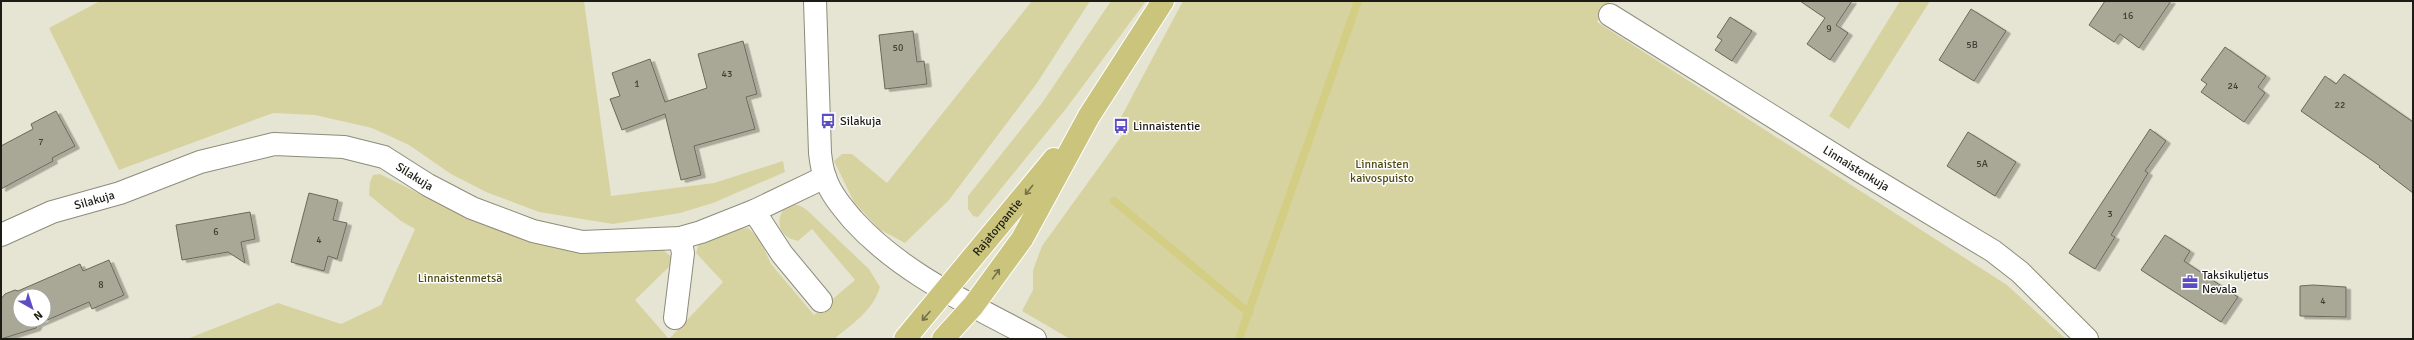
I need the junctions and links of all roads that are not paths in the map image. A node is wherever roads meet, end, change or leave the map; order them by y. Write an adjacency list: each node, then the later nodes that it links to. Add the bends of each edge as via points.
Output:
1 (815, 1): 5 (street, via 818,139)
2 (1163, 1): 4 (main road, Rajatorpantie)
3 (1610, 15): 16 (street, Linnaistenkuja, via 1993,251 2020,272)
4 (1089, 116): 9 (main road, Rajatorpantie, one-way to 9); 11 (main road, Rajatorpantie, one-way to 4, via 1022,239)
5 (825, 177): 6 (street, Silakuja); 9 (street, via 840,204 867,234 901,263)
6 (754, 211): 8 (street, Silakuja); 10 (street, via 782,254)
7 (1, 235): 8 (street, Silakuja, via 52,212 120,193 200,162 274,144 344,147 384,156 428,185 472,208 538,232 582,242)
8 (680, 238): 12 (street, via 683,253)
9 (946, 292): 11 (street); 13 (main road, Rajatorpantie, one-way to 13)
10 (821, 301)
11 (973, 306): 14 (main road, Rajatorpantie); 15 (street)
12 (675, 318)
13 (905, 339)
14 (944, 339)
15 (1035, 339)
16 (2087, 339)

